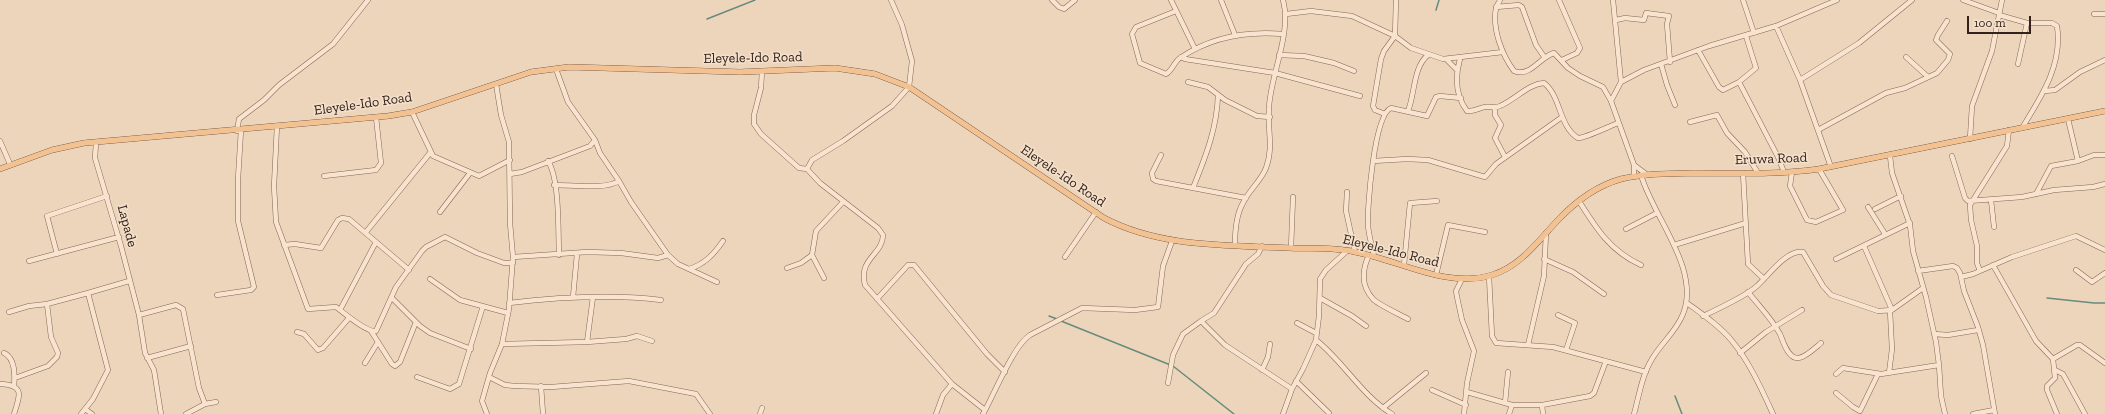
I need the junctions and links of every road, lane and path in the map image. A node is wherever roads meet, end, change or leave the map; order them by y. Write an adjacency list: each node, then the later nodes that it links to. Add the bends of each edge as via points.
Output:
1 (368, 0): 78 (street, via 333,44 239,119)
2 (891, 0): 58 (street, via 902,25 912,61)
3 (1052, 0): 4 (street, via 1064,9)
4 (1075, 0)
5 (1171, 0): 18 (street)
6 (1221, 0): 29 (street)
7 (1283, 0): 19 (street)
8 (1396, 0): 30 (street)
9 (1500, 0): 17 (street)
10 (1559, 0): 42 (street, via 1580,48 1577,53)
11 (1613, 0): 23 (street)
12 (1743, 0): 27 (street)
13 (1836, 0): 26 (street)
14 (1912, 0): 53 (street, via 1859,43)
15 (1963, 0): 20 (street)
16 (2002, 0): 20 (street)
17 (1496, 7): 34 (street, via 1497,35); 39 (street, via 1522,7 1536,45)
18 (1176, 11): 32 (street); 37 (street, via 1136,27 1132,34 1138,60 1144,65 1166,74)
19 (1286, 14): 28 (street); 30 (street, via 1310,11 1352,16)
20 (1999, 14): 25 (street); 81 (street, via 1992,51 1972,106)
21 (2094, 14): 22 (street)
22 (2105, 14)
23 (1616, 20): 44 (street, via 1644,20 1646,13 1669,16 1667,24); 55 (street)
24 (1947, 21): 52 (street, via 1936,40 1949,51 1950,56 1940,70)
25 (2027, 23): 46 (street); 59 (street, via 2052,23 2057,26 2054,67)
26 (1776, 26): 27 (street); 53 (street)
27 (1754, 33): 31 (street)
28 (1283, 34): 29 (street, via 1261,32); 35 (street)
29 (1235, 35): 32 (street)
30 (1395, 36): 36 (street, via 1411,48); 69 (street, via 1381,59 1373,106 1375,110)
31 (1746, 36): 33 (street); 56 (street, via 1756,68)
32 (1195, 49): 37 (street)
33 (1698, 50): 44 (street); 56 (street, via 1720,90)
34 (1503, 52): 39 (street, via 1516,72 1530,69); 40 (street)
35 (1278, 55): 50 (street, via 1311,58); 51 (street)
36 (1428, 55): 41 (street); 67 (street, via 1420,64)
37 (1182, 57): 51 (street, via 1185,60)
38 (1906, 57): 52 (street)
39 (1545, 58): 42 (street, via 1554,53)
40 (1460, 59): 41 (street); 48 (street)
41 (1447, 60): 48 (street)
42 (1562, 60): 63 (street, via 1580,76 1603,87)
43 (2105, 60): 59 (street, via 2080,72 2055,90)
44 (1670, 62): 45 (street)
45 (1661, 64): 55 (street); 64 (street)
46 (2018, 64)
47 (556, 69): 49 (main road, Eleyele-Ido Road, via 569,67); 57 (main road, Eleyele-Ido Road, via 532,72); 83 (street, via 568,102)
48 (1457, 70): 62 (street, via 1456,85)
49 (762, 71): 58 (main road, Eleyele-Ido Road, via 847,69 875,74); 99 (street, via 754,124 761,134 800,168)
50 (1354, 71)
51 (1275, 73): 61 (street); 71 (street, via 1269,106)
52 (1928, 77): 79 (street, via 1905,88 1886,93)
53 (1800, 80): 79 (street)
54 (1188, 82): 60 (street, via 1208,86)
55 (1621, 82): 63 (street)
56 (1739, 82): 101 (street)
57 (496, 84): 68 (main road, Eleyele-Ido Road); 91 (street, via 509,142)
58 (909, 86): 99 (street, via 892,106 812,160); 128 (main road, Eleyele-Ido Road)
59 (2045, 91): 77 (street)
60 (1218, 95): 71 (street, via 1257,116); 113 (street, via 1212,137)
61 (1360, 96)
62 (1461, 98): 65 (street, via 1467,111 1485,107); 67 (street, via 1436,97 1427,116)
63 (1611, 101): 75 (street)
64 (1675, 104)
65 (1495, 108): 72 (street, via 1544,83); 90 (street, via 1501,125 1495,138)
66 (2105, 110): 73 (main road, Eruwa Road)
67 (1408, 111): 69 (street, via 1391,108)
68 (412, 112): 70 (main road, Eleyele-Ido Road); 85 (street)
69 (1385, 114): 93 (street, via 1377,136)
70 (376, 117): 76 (main road, Eleyele-Ido Road); 108 (street, via 381,163 376,170)
71 (1270, 117): 119 (street, via 1271,142 1267,164 1258,183)
72 (1562, 117): 75 (street, via 1578,138 1586,138 1594,132); 90 (street, via 1547,130)
73 (2068, 119): 77 (main road, Eruwa Road); 94 (street)
74 (1690, 122): 105 (street, via 1717,115 1727,133)
75 (1618, 123): 96 (street)
76 (277, 126): 78 (main road, Eleyele-Ido Road); 143 (street, via 274,194 276,222)
77 (2022, 128): 80 (main road, Eruwa Road)
78 (239, 130): 84 (main road, Eleyele-Ido Road); 187 (street, via 238,221 254,287 251,290)
79 (1818, 130): 97 (street)
80 (2009, 130): 81 (main road, Eruwa Road); 123 (street, via 2007,146)
81 (1970, 138): 88 (main road, Eruwa Road)
82 (0, 140): 95 (street)
83 (595, 140): 92 (street, via 590,146); 110 (street, via 600,153)
84 (96, 143): 95 (main road, Eleyele-Ido Road, via 52,150); 116 (street, Lapade, via 95,158)
85 (430, 153): 103 (street); 134 (street)
86 (1161, 155): 113 (street, via 1152,172 1153,179)
87 (2105, 155): 94 (street, via 2094,155)
88 (1890, 156): 97 (main road, Eruwa Road); 118 (street, via 1892,173)
89 (1952, 156): 123 (street, via 1965,198)
90 (1505, 157): 93 (street, via 1483,177 1428,160)
91 (510, 160): 103 (street, via 481,175); 106 (street)
92 (548, 161): 106 (street); 112 (street)
93 (1373, 161): 156 (street, via 1368,226)
94 (2078, 162): 115 (street, via 2050,167)
95 (10, 164): 98 (main road, Eleyele-Ido Road)
96 (1634, 165): 107 (street); 109 (street)
97 (1831, 167): 100 (main road, Eruwa Road)
98 (0, 169)
99 (807, 169): 124 (street)
100 (1819, 169): 102 (main road, Eruwa Road); 102 (street, via 1843,210 1816,222 1807,220 1790,186)
101 (1784, 172): 102 (main road, Eruwa Road); 105 (main road, Eruwa Road)
102 (1792, 172)
103 (470, 173): 127 (street)
104 (1743, 173): 105 (main road, Eruwa Road); 107 (main road, Eruwa Road); 130 (street)
105 (1758, 173)
106 (510, 174): 158 (street)
107 (1644, 175): 109 (main road, Eruwa Road); 129 (street, via 1647,194)
108 (324, 176)
109 (1634, 176): 120 (main road, Eruwa Road, via 1603,186)
110 (619, 180): 112 (street, via 612,185); 154 (street)
111 (2105, 184): 115 (street)
112 (554, 185): 153 (street)
113 (1193, 188): 119 (street)
114 (1347, 192): 150 (street, via 1346,211)
115 (2036, 194): 121 (street)
116 (107, 196): 138 (street, Lapade); 151 (street, via 48,216)
117 (1293, 196): 147 (street)
118 (1901, 196): 126 (street); 131 (street)
119 (1246, 198): 142 (street, via 1236,222)
120 (1579, 200): 136 (main road, Eruwa Road); 164 (street, via 1600,235 1630,261)
121 (1991, 200): 123 (street); 132 (street)
122 (1437, 201): 163 (street, via 1410,203)
123 (1971, 201): 171 (street, via 1971,220)
124 (843, 202): 155 (street, via 817,229); 192 (street, via 878,228 883,235 882,243 868,261 862,275 865,285)
125 (1868, 207): 137 (street)
126 (1875, 209)
127 (440, 212)
128 (1096, 212): 140 (main road, Eleyele-Ido Road, via 1132,230); 157 (street)
129 (1657, 214): 133 (street); 144 (street)
130 (1746, 222): 144 (street); 180 (street, via 1748,264)
131 (1910, 223): 137 (street); 170 (street)
132 (1994, 227)
133 (1626, 229)
134 (366, 232): 141 (street); 143 (street, via 349,219 342,218 320,248)
135 (1485, 232): 173 (street, via 1448,225)
136 (1546, 233): 159 (street); 174 (main road, Eruwa Road, via 1514,265)
137 (1885, 234): 146 (street)
138 (119, 237): 151 (street); 181 (street, Lapade)
139 (723, 241): 167 (street, via 701,264)
140 (1172, 241): 142 (main road, Eleyele-Ido Road); 239 (street, via 1163,266 1158,307 1135,310 1082,308 1026,338)
141 (376, 242): 168 (street); 198 (street)
142 (1235, 244): 145 (main road, Eleyele-Ido Road)
143 (284, 245): 198 (street, via 306,307 310,310 334,306)
144 (1674, 245): 195 (street, via 1684,273)
145 (1262, 246): 147 (main road, Eleyele-Ido Road); 208 (street, via 1258,254 1246,264 1214,313)
146 (1864, 246): 160 (street); 200 (street)
147 (1291, 248): 148 (main road, Eleyele-Ido Road, via 1323,247)
148 (1348, 250): 150 (main road, Eleyele-Ido Road); 191 (street, via 1322,276)
149 (2105, 250): 165 (street, via 2076,236)
150 (1355, 252): 156 (main road, Eleyele-Ido Road)
151 (57, 254): 161 (street)
152 (577, 254): 153 (street); 154 (street, via 610,252 658,258); 188 (street)
153 (559, 255): 158 (street)
154 (668, 255): 167 (street)
155 (812, 255): 166 (street, via 801,263); 176 (street)
156 (1371, 255): 163 (main road, Eleyele-Ido Road); 207 (street, via 1364,265 1363,276 1373,300)
157 (1065, 256)
158 (513, 257): 162 (street)
159 (1544, 259): 186 (street, via 1573,272); 225 (street, via 1544,276)
160 (1836, 259)
161 (30, 262)
162 (513, 263): 168 (street, via 477,253 445,237 426,247); 194 (street)
163 (1404, 265): 173 (main road, Eleyele-Ido Road)
164 (1641, 265)
165 (1993, 265): 171 (street); 232 (street, via 2036,340)
166 (787, 268)
167 (689, 269): 182 (street)
168 (409, 270): 190 (street)
169 (2076, 270): 172 (street, via 2092,282)
170 (1918, 271): 175 (street, via 1952,266 1957,268); 183 (street)
171 (1980, 271): 175 (street)
172 (2105, 273)
173 (1436, 275): 178 (main road, Eleyele-Ido Road)
174 (1489, 276): 179 (main road, Eruwa Road); 225 (street, via 1492,339 1496,343)
175 (1961, 277): 213 (street)
176 (824, 278)
177 (430, 279): 197 (street, via 460,300)
178 (1462, 279): 179 (main road, Eleyele-Ido Road); 257 (street, via 1456,290 1457,297 1462,320 1474,351)
179 (1468, 279)
180 (1764, 279): 184 (street); 200 (street, via 1776,265 1801,251 1831,295 1878,311)
181 (129, 281): 185 (street); 203 (street, Lapade)
182 (717, 282)
183 (1923, 288): 200 (street); 217 (street)
184 (1748, 292): 205 (street); 212 (street)
185 (88, 293): 196 (street); 267 (street, via 108,370)
186 (1604, 294)
187 (218, 295)
188 (573, 297): 189 (street); 194 (street)
189 (593, 297): 193 (street); 221 (street)
190 (392, 298): 209 (street); 214 (street, via 378,329)
191 (1320, 298): 211 (street); 216 (street)
192 (877, 299): 239 (street, via 908,265 914,265 987,354); 252 (street)
193 (661, 300)
194 (509, 303): 202 (street)
195 (1687, 303): 205 (street); 241 (street, via 1678,325 1652,359)
196 (47, 304): 201 (street); 248 (street, via 51,337 58,353 57,357 48,366)
197 (483, 306): 202 (street); 227 (street)
198 (340, 310): 206 (street)
199 (1802, 310): 212 (street)
200 (1891, 310): 245 (street, via 1892,349)
201 (9, 312)
202 (508, 313): 223 (street)
203 (139, 315): 226 (street, via 180,306 183,309); 231 (street, Lapade)
204 (1558, 315): 228 (street, via 1575,323)
205 (1703, 316): 230 (street, via 1727,335)
206 (349, 318): 214 (street); 215 (street, via 323,348 318,350 304,334)
207 (1408, 319)
208 (1200, 321): 237 (street, via 1225,345); 250 (street, via 1183,334 1173,355)
209 (416, 322): 220 (street, via 397,365 392,364); 227 (street, via 436,336)
210 (1297, 323): 216 (street)
211 (1366, 326)
212 (1776, 326): 222 (street, via 1788,352 1796,358 1804,356); 230 (street)
213 (1978, 330): 217 (street, via 1948,335); 269 (street)
214 (371, 331): 220 (street)
215 (297, 332)
216 (1316, 333): 219 (street)
217 (1934, 334): 236 (street)
218 (652, 340): 221 (street, via 637,336)
219 (1316, 340): 249 (street); 266 (street)
220 (378, 342): 234 (street)
221 (587, 342): 223 (street)
222 (1821, 343)
223 (502, 344): 247 (street)
224 (1270, 344): 237 (street)
225 (1528, 345): 228 (street)
226 (191, 346): 231 (street); 261 (street, via 199,388)
227 (471, 349): 246 (street, via 462,378 456,387 450,389)
228 (1566, 350): 233 (street)
229 (4, 353): 248 (street, via 10,358)
230 (1740, 353): 287 (street)
231 (147, 358): 274 (street, Lapade, via 154,370)
232 (2053, 359): 235 (street, via 2077,344 2084,346); 238 (street)
233 (1606, 361): 241 (street); 264 (street, via 1592,396)
234 (365, 363)
235 (2105, 363)
236 (1939, 365): 245 (street); 288 (street)
237 (1262, 370): 255 (street)
238 (2055, 370): 290 (street, via 2055,378 2047,386 2047,390); 291 (street, via 2063,374)
239 (1005, 372): 268 (street)
240 (1508, 372): 260 (street)
241 (1646, 372): 286 (street)
242 (1426, 373): 266 (street)
243 (1836, 374): 244 (street, via 1846,368)
244 (1878, 374): 245 (street); 258 (street, via 1860,411)
245 (1889, 374)
246 (417, 377)
247 (489, 377): 254 (street, via 509,385); 276 (street, via 482,401)
248 (15, 378): 253 (street)
249 (1296, 381): 255 (street); 270 (street)
250 (1168, 383)
251 (0, 384): 253 (street)
252 (952, 384): 268 (street); 280 (street, via 943,395)
253 (14, 386): 271 (street, via 19,394)
254 (541, 386): 277 (street); 278 (street, via 635,382 696,394)
255 (1292, 388): 281 (street)
256 (1432, 390): 262 (street)
257 (1467, 392): 260 (street); 262 (street)
258 (1836, 393)
259 (216, 402): 261 (street)
260 (1505, 403): 263 (street)
261 (205, 404): 275 (street)
262 (1466, 405): 283 (street)
263 (1512, 405): 264 (street); 284 (street)
264 (1542, 405): 285 (street)
265 (762, 408): 279 (street)
266 (1383, 408): 282 (street)
267 (85, 409): 272 (street); 273 (street)
268 (984, 412)
269 (1994, 412): 289 (street)
270 (1330, 413)
271 (14, 414)
272 (81, 414)
273 (92, 414)
274 (161, 414)
275 (186, 414)
276 (487, 414)
277 (543, 414)
278 (710, 414)
279 (760, 414)
280 (936, 414)
281 (1283, 414)
282 (1392, 414)
283 (1464, 414)
284 (1509, 414)
285 (1543, 414)
286 (1634, 414)
287 (1773, 414)
288 (1945, 414)
289 (1973, 414)
290 (2057, 414)
291 (2085, 414)

